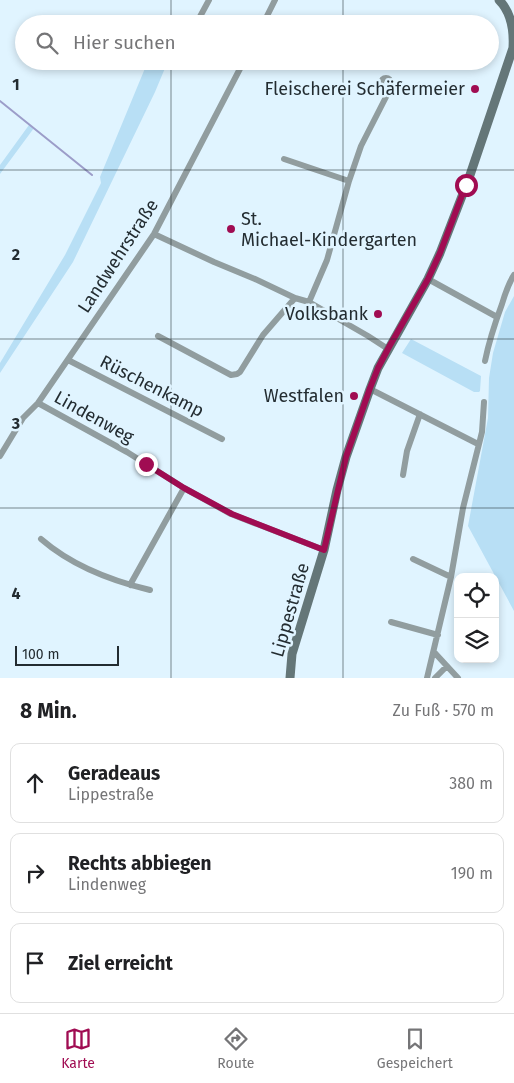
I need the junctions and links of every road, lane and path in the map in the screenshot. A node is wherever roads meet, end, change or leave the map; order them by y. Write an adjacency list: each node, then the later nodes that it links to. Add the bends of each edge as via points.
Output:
1 (209, 0): 4 (street)
2 (275, 0): 5 (street)
3 (499, 0): 6 (main road, via 511,23)
4 (201, 15)
5 (268, 15)
6 (514, 48): 13 (main road, Lippestraße, via 469,178)
7 (239, 70): 11 (street, Landwehrstraße)
8 (386, 88): 10 (street, via 386,97 361,146)
9 (284, 159): 10 (street)
10 (349, 181): 15 (street, via 327,260)
11 (154, 234): 14 (street); 19 (street, Landwehrstraße)
12 (514, 275): 16 (street)
13 (428, 279): 16 (street); 18 (main road, Lippestraße)
14 (295, 298): 15 (street); 17 (street, via 263,335 240,372 234,375)
15 (309, 302): 18 (street)
16 (497, 317): 20 (street)
17 (158, 336)
18 (388, 349): 21 (main road, Lippestraße)
19 (68, 360): 23 (street, Landwehrstraße); 25 (street, Rüschenkamp)
20 (485, 361)
21 (370, 388): 24 (street); 31 (main road, Lippestraße, via 346,457)
22 (484, 402): 26 (street)
23 (38, 403): 27 (street, Landwehrstraße, via 23,418); 29 (street, Lindenweg)
24 (420, 414): 26 (street); 28 (street, via 407,451)
25 (222, 439)
26 (478, 444): 33 (street)
27 (0, 456)
28 (403, 475)
29 (184, 488): 31 (street, Lindenweg, via 232,514); 34 (street)
30 (41, 539): 34 (street, via 80,564)
31 (324, 550): 40 (main road, Lippestraße, via 292,654)
32 (413, 559): 33 (street)
33 (451, 577): 37 (street)
34 (130, 585): 35 (street)
35 (150, 590)
36 (391, 622): 37 (street)
37 (438, 635): 38 (street)
38 (434, 652): 39 (street); 41 (street)
39 (447, 666): 42 (street); 43 (street)
40 (290, 678)
41 (427, 678)
42 (436, 678)
43 (458, 678)

